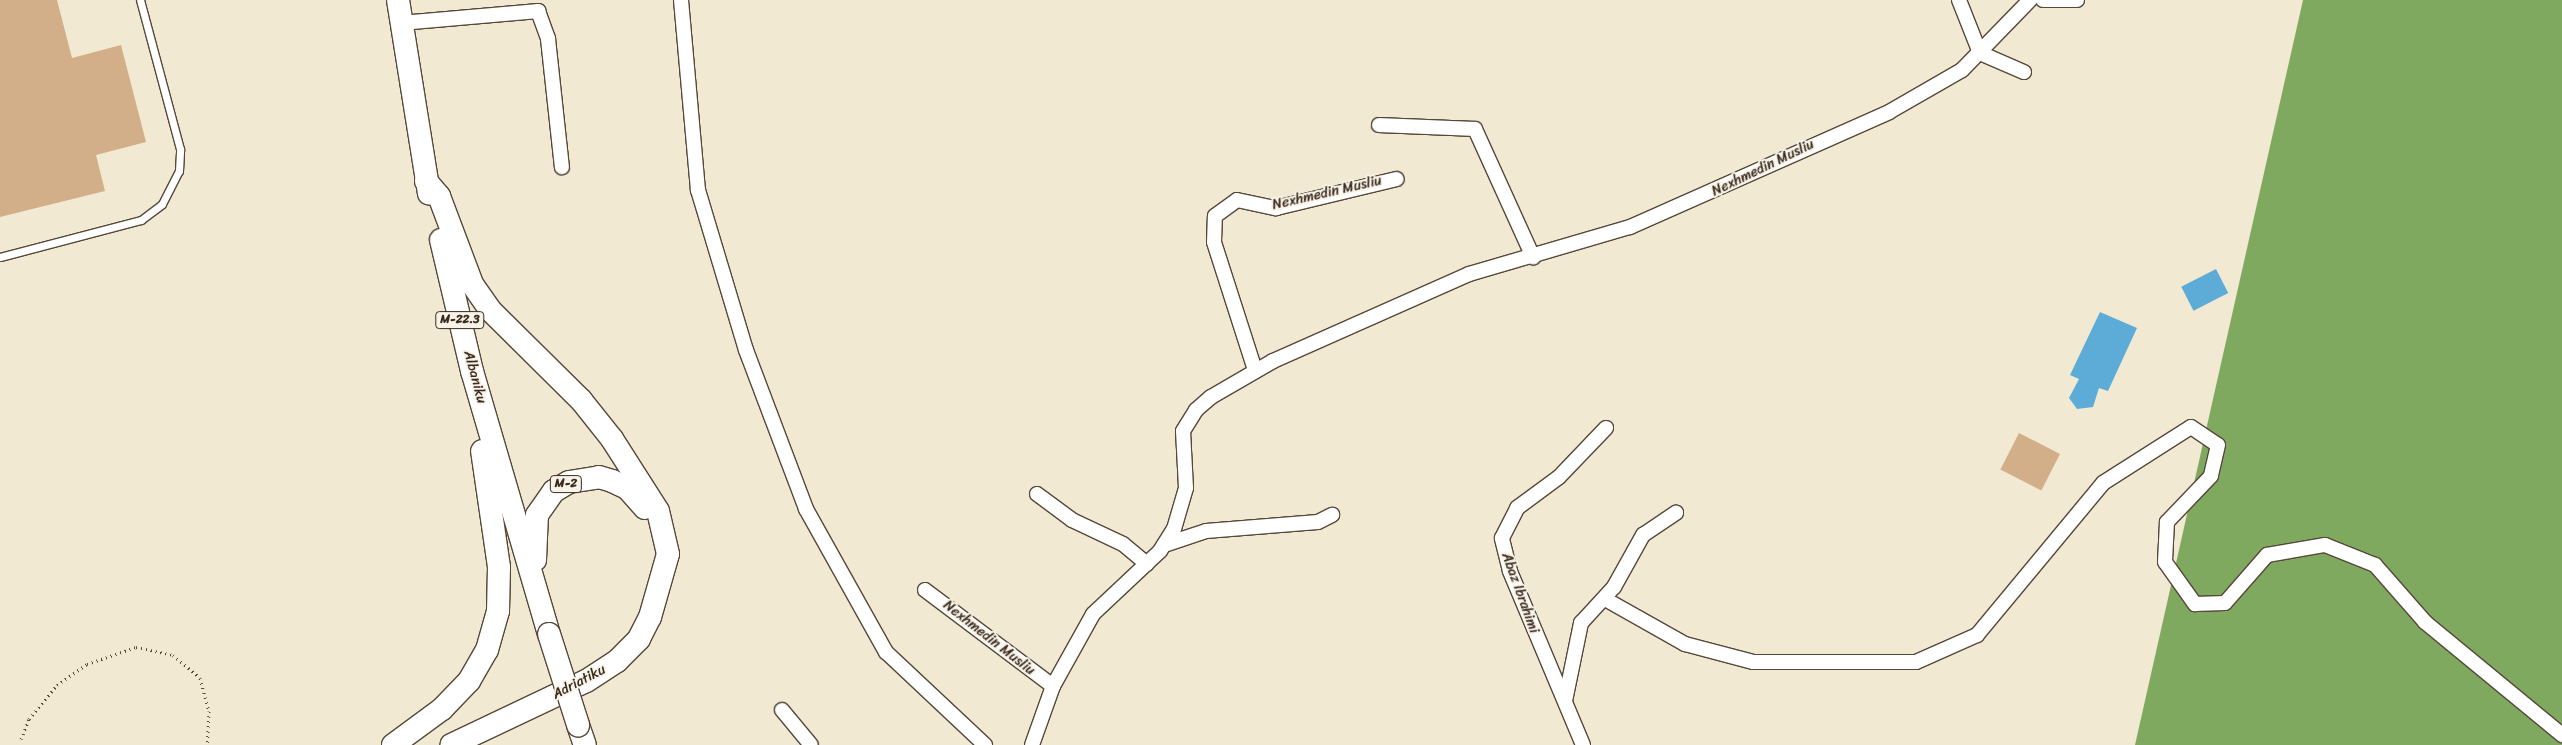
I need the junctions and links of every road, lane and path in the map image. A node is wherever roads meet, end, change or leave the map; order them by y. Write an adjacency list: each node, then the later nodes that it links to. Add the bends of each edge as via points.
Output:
1 (140, 0): 15 (lane, via 180,149 179,171 162,204 141,220)
2 (398, 0): 8 (main road, Albaniku / M-22.3)
3 (681, 0): 39 (street, via 698,190 774,432 806,510 886,652)
4 (1959, 0): 9 (street)
5 (2030, 0): 9 (street, Nexhmedin Musliu)
6 (2043, 0): 7 (street)
7 (2078, 0)
8 (401, 23): 12 (street, via 538,11 548,39); 14 (main road, Albaniku / M-22.3)
9 (1980, 53): 10 (street); 16 (street, Nexhmedin Musliu, via 1962,70 1890,112 1630,227)
10 (2024, 72)
11 (1379, 125): 16 (street, via 1475,129)
12 (562, 168)
13 (1397, 178): 18 (street, Nexhmedin Musliu, via 1276,208 1237,200 1215,216 1214,242)
14 (426, 181): 17 (main road, Albaniku / M-22.3); 25 (main road, via 439,196 472,284 491,311 582,400 646,490 664,530)
15 (0, 257)
16 (1533, 257): 18 (street, Nexhmedin Musliu, via 1469,274)
17 (457, 305): 28 (main road, Albaniku / M-22.3); 36 (main road, via 492,504 499,566 498,611 487,650 468,681 442,709)
18 (1255, 370): 23 (street, Nexhmedin Musliu, via 1211,397 1196,410 1183,431 1186,488 1174,529)
19 (1606, 428): 30 (street, Abaz Ibrahimi, via 1559,477 1517,508 1502,538 1510,571)
20 (1037, 494): 24 (street, via 1072,520 1123,544)
21 (1676, 513): 27 (street, via 1643,535)
22 (1332, 515): 23 (street, Nexhmedin Musliu, via 1318,522 1206,530)
23 (1164, 545): 24 (street, Nexhmedin Musliu)
24 (1147, 564): 29 (street, Nexhmedin Musliu, via 1093,614)
25 (665, 578): 28 (main road, M-2, via 656,532 638,497 599,477 569,482 542,506 534,529 536,566); 37 (main road, Adriatiku, via 639,640 617,661 586,681)
26 (925, 590): 29 (street, Nexhmedin Musliu)
27 (1605, 599): 30 (street, via 1576,634); 33 (street, via 1685,644 1753,662 1916,662 1977,635 2103,483 2191,427 2218,445 2211,476 2166,522 2165,562 2195,604 2225,603 2267,555 2325,546 2375,565 2425,622)
28 (549, 634): 32 (main road, Albaniku / M-2, bridge)
29 (1053, 686): 40 (street, Nexhmedin Musliu)
30 (1566, 707): 41 (street, Abaz Ibrahimi)
31 (782, 710): 38 (street)
32 (582, 735)
33 (2562, 735)
34 (21, 740): 35 (path, via 29,719 57,685 87,664 136,647 173,655 200,678 209,711)
35 (207, 745)
36 (393, 745)
37 (451, 745)
38 (810, 745)
39 (984, 745)
40 (1032, 745)
41 (1583, 745)

